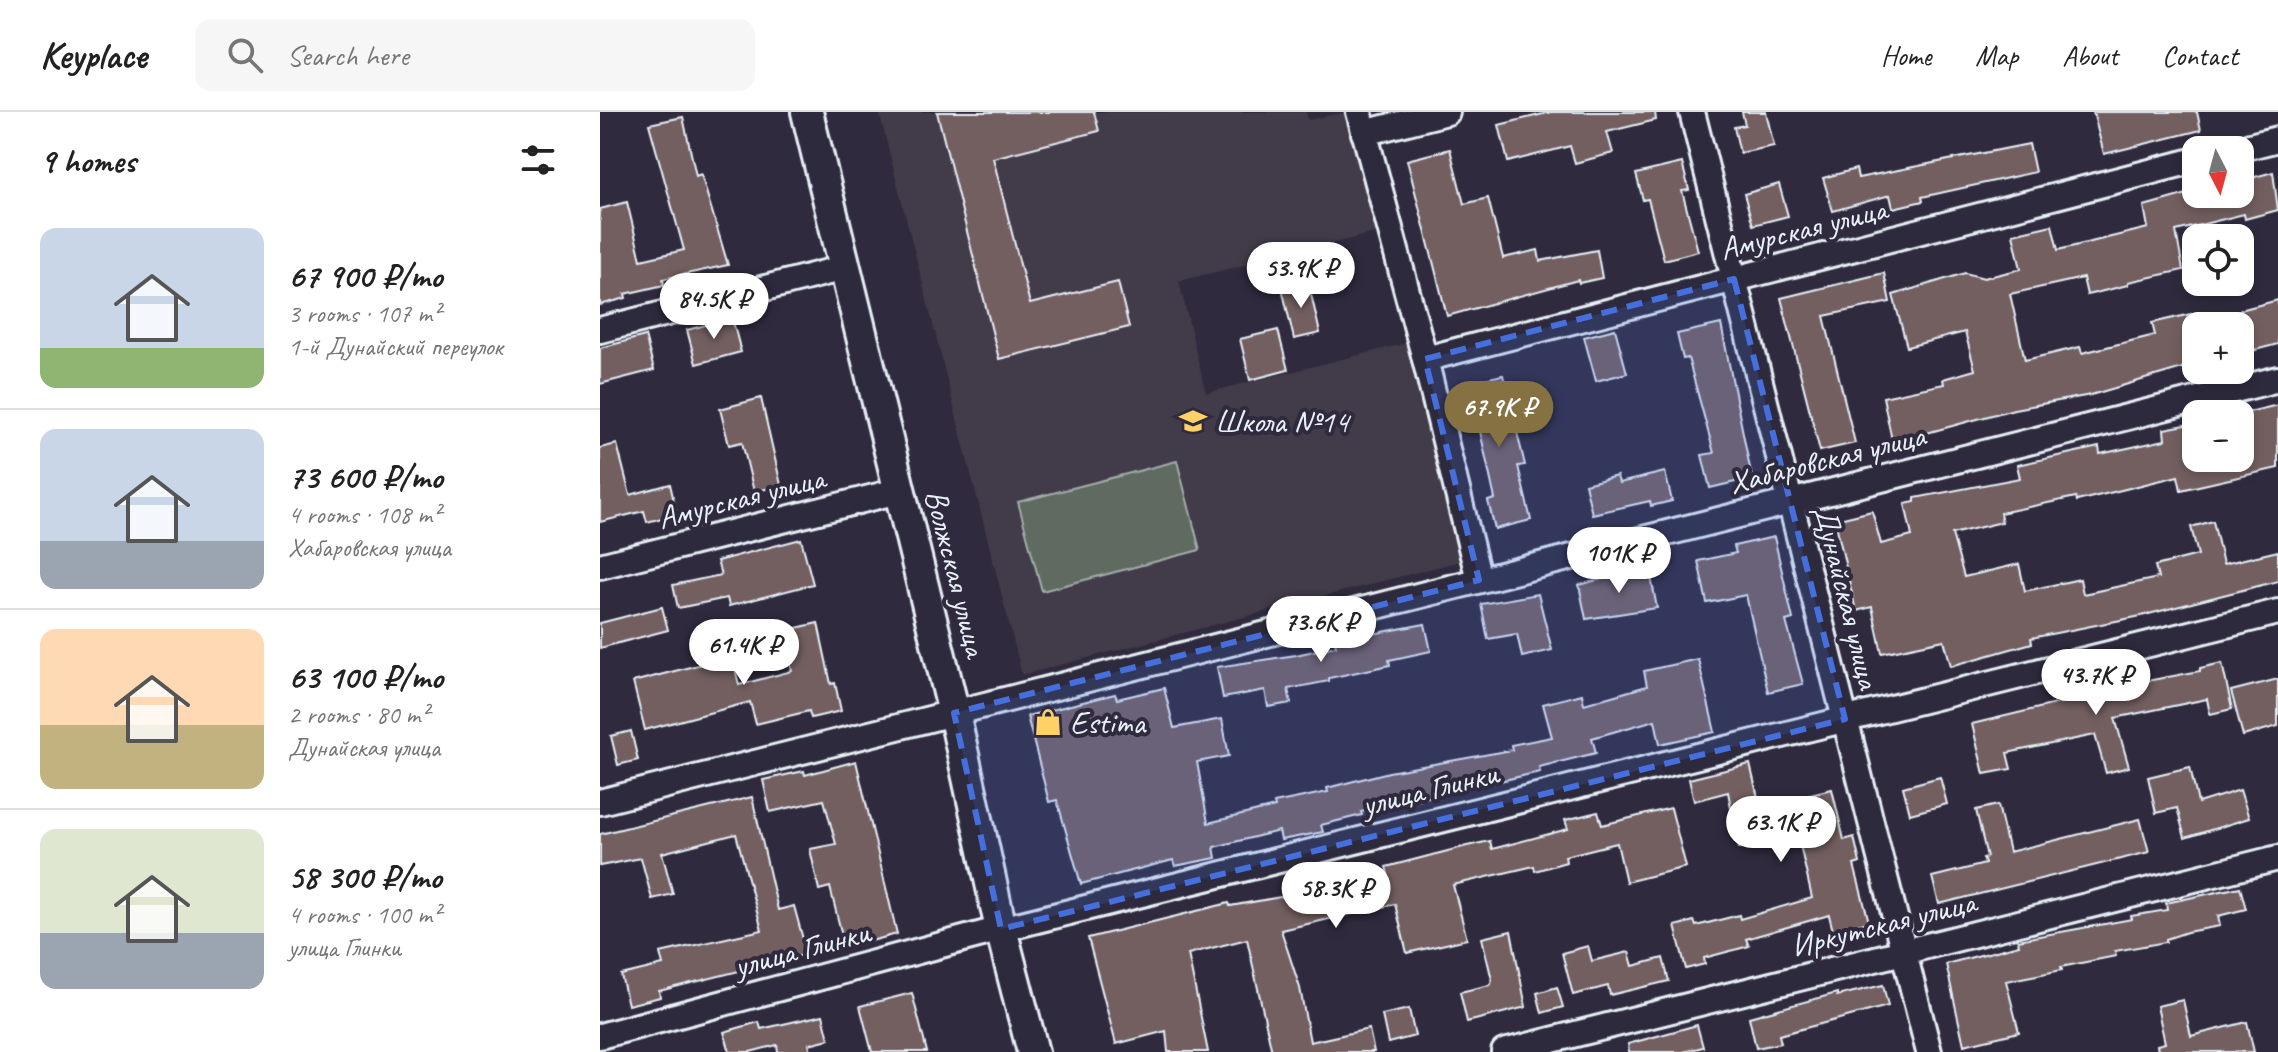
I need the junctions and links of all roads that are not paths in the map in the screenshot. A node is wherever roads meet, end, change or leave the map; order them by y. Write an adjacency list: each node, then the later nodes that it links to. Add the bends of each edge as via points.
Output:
1 (807, 112): 8 (street, Волжская улица)
2 (1447, 112): 4 (street)
3 (1692, 112): 9 (street, Дунайская улица)
4 (1362, 123): 11 (street)
5 (2278, 139): 6 (street)
6 (2254, 145)
7 (2182, 164): 9 (street, Амурская улица)
8 (844, 268): 10 (street); 13 (street, Волжская улица)
9 (1734, 279): 11 (street, Амурская улица); 14 (street, Дунайская улица)
10 (600, 330)
11 (1425, 359): 16 (street)
12 (2278, 379): 14 (street, Хабаровская улица)
13 (898, 491): 15 (street, Амурская улица); 18 (street, Волжская улица)
14 (1790, 501): 16 (street, Хабаровская улица); 19 (street, Дунайская улица)
15 (600, 566)
16 (1479, 580): 18 (street, Хабаровская улица)
17 (2278, 612): 19 (street, улица Глинки)
18 (954, 713): 20 (street, Хабаровская улица); 22 (street, Волжская улица)
19 (1845, 719): 22 (street, улица Глинки); 23 (street, Дунайская улица)
20 (600, 802)
21 (2278, 858): 23 (street, Иркутская улица)
22 (1001, 929): 24 (street, улица Глинки); 25 (street, Волжская улица)
23 (1904, 952): 26 (street, Иркутская улица); 27 (street, Дунайская улица)
24 (600, 1036)
25 (1033, 1052)
26 (1504, 1052)
27 (1929, 1052)

